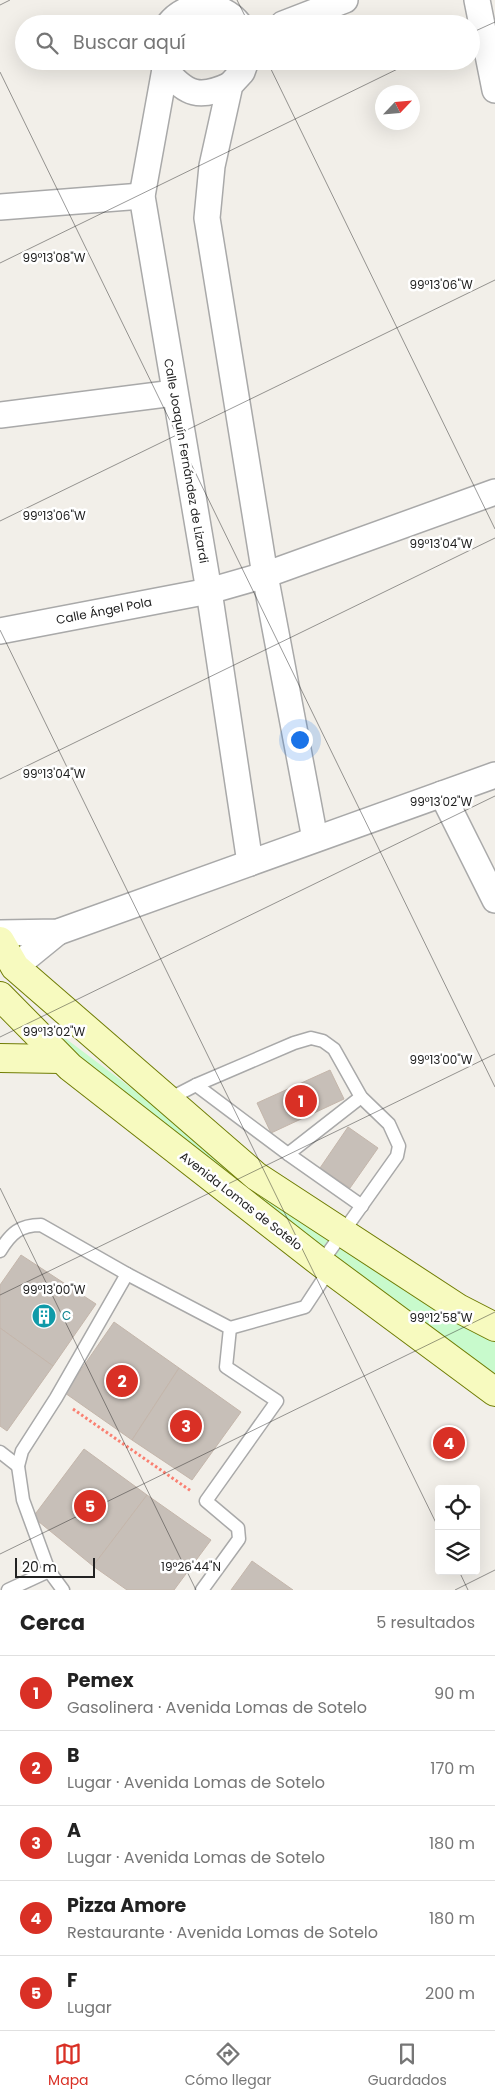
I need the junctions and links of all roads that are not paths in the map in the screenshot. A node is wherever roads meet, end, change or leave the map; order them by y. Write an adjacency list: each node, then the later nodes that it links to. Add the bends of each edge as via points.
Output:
1 (346, 0): 6 (street)
2 (477, 0): 11 (street)
3 (188, 4): 4 (street); 5 (street, via 224,10)
4 (176, 15)
5 (229, 15)
6 (307, 15)
7 (163, 70): 12 (street, Calle Joaquín Fernández de Lizardi)
8 (167, 70): 10 (street, via 177,84 194,92 213,93)
9 (243, 70): 10 (street)
10 (230, 85): 17 (street, via 212,166 207,218)
11 (495, 90)
12 (142, 196): 13 (street); 14 (street, Calle Joaquín Fernández de Lizardi)
13 (0, 207)
14 (174, 393): 15 (street); 18 (street, Calle Joaquín Fernández de Lizardi)
15 (0, 415)
16 (495, 492): 17 (street, Calle Ángel Pola)
17 (265, 575): 18 (street, Calle Ángel Pola); 22 (street)
18 (208, 591): 19 (street, Calle Ángel Pola); 23 (street, Calle Joaquín Fernández de Lizardi)
19 (0, 631)
20 (495, 775): 21 (street)
21 (442, 794): 22 (street); 24 (street)
22 (315, 840): 23 (street)
23 (250, 863): 25 (street)
24 (495, 900)
25 (58, 932): 26 (street); 28 (street)
26 (0, 933)
27 (0, 941): 28 (main road)
28 (8, 970): 34 (main road)
29 (0, 996): 31 (main road, Avenida Lomas de Sotelo)
30 (0, 1058): 31 (main road)
31 (61, 1059): 39 (main road, Avenida Lomas de Sotelo)
32 (196, 1085): 33 (lane, via 311,1038 323,1041 334,1050); 34 (lane); 35 (lane)
33 (361, 1097): 35 (lane); 36 (lane, via 389,1124 399,1146 397,1156)
34 (167, 1100): 37 (main road, via 256,1176)
35 (288, 1154): 36 (lane)
36 (362, 1206): 37 (lane)
37 (342, 1231): 39 (lane); 41 (main road, via 458,1308)
38 (0, 1251): 40 (lane, via 15,1231 29,1225 41,1226)
39 (325, 1266): 42 (lane, via 305,1307); 43 (main road, Avenida Lomas de Sotelo)
40 (127, 1274): 42 (lane); 45 (lane, via 22,1451)
41 (495, 1327)
42 (230, 1328): 49 (lane, via 226,1367 277,1401 206,1501 238,1528 239,1539)
43 (495, 1392)
44 (0, 1452): 45 (lane)
45 (18, 1466): 46 (lane, via 23,1500)
46 (50, 1571): 47 (lane); 48 (lane)
47 (8, 1590)
48 (63, 1590)
49 (202, 1590)

